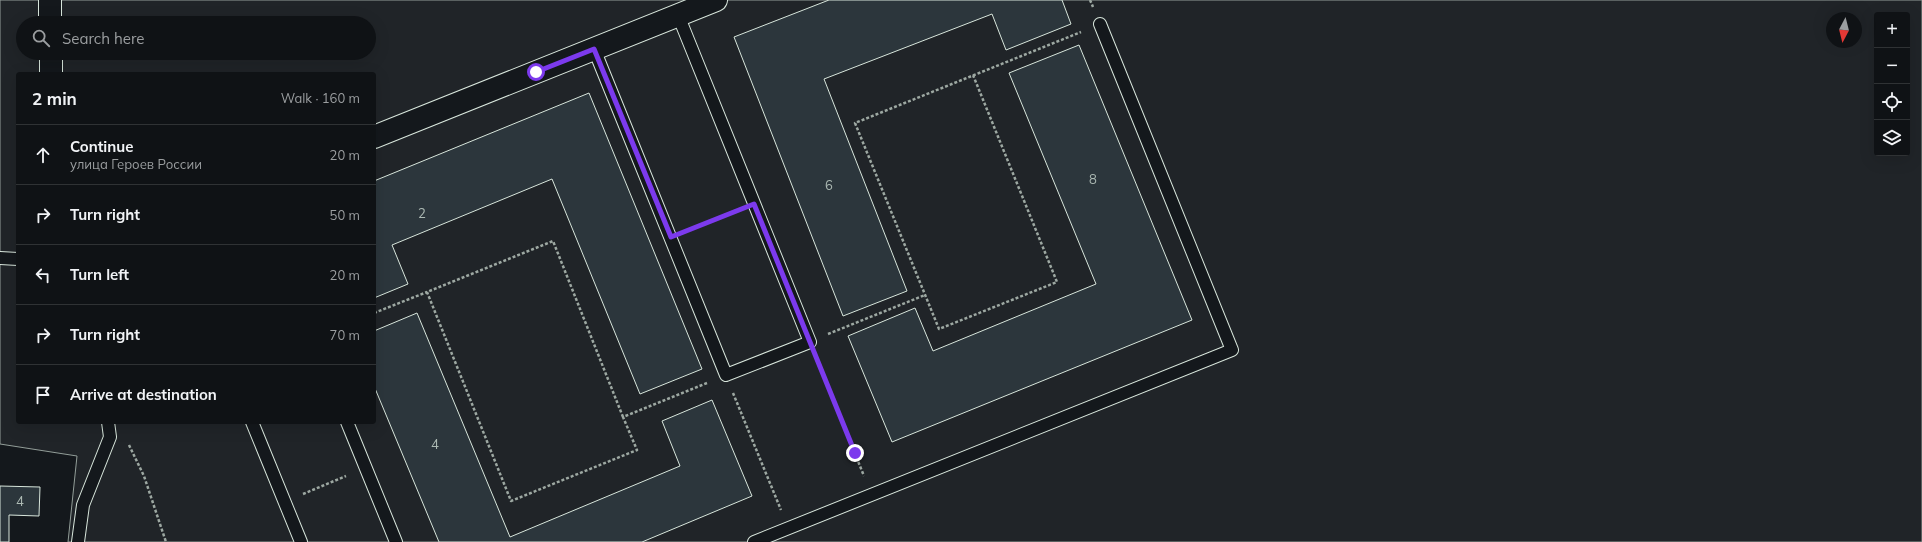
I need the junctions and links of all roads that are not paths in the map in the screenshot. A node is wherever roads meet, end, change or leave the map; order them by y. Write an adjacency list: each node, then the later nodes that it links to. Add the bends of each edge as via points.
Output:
1 (50, 0): 4 (street)
2 (716, 0): 3 (street)
3 (678, 15): 6 (street); 6 (lane, via 810,342 726,375)
4 (50, 16)
5 (1100, 24): 18 (lane, via 1232,350)
6 (594, 49): 9 (street)
7 (50, 60): 8 (street)
8 (51, 72)
9 (376, 136)
10 (0, 258): 11 (lane)
11 (16, 259)
12 (108, 424): 15 (lane, via 110,437 83,505)
13 (253, 424): 16 (lane)
14 (348, 424): 17 (lane)
15 (78, 542)
16 (301, 542)
17 (396, 542)
18 (754, 542)

